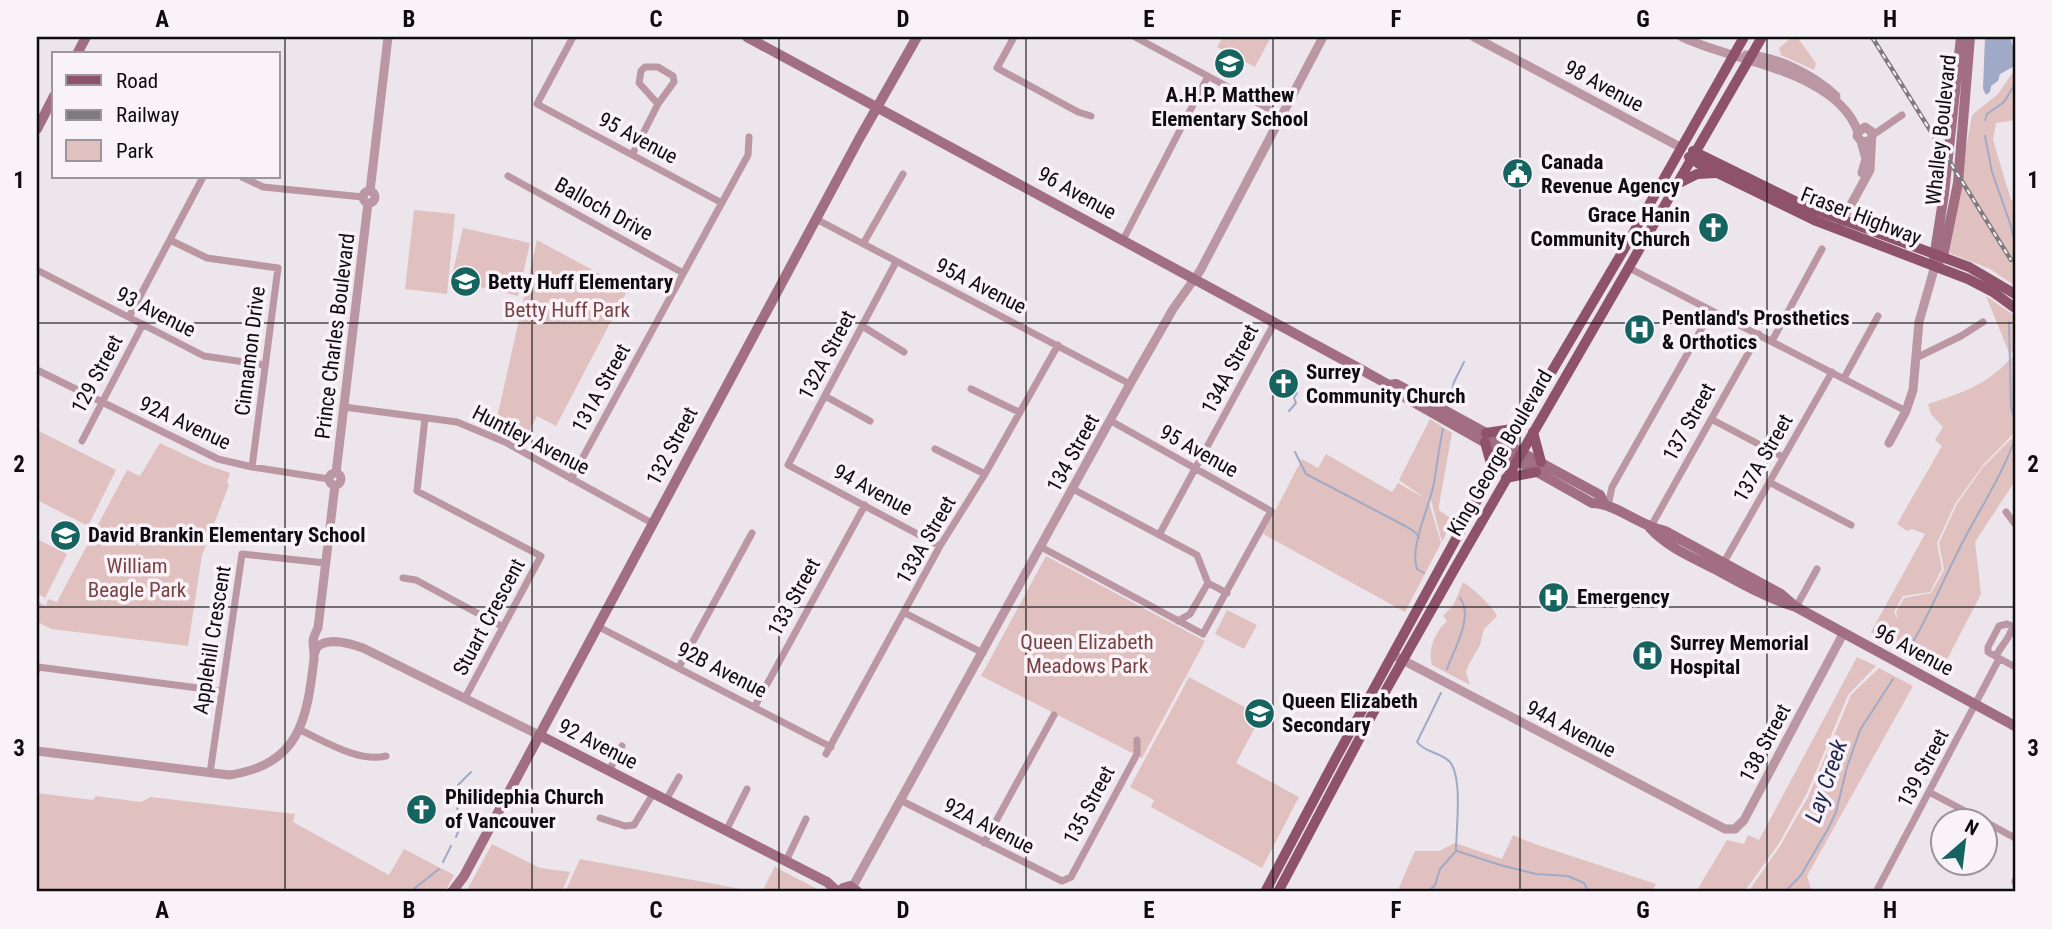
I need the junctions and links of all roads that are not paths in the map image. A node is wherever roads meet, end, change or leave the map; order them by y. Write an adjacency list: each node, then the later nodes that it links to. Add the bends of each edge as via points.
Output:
1 (388, 37): 35 (street, Prince Charles Boulevard)
2 (573, 37): 27 (street, 95 Avenue, via 537,104)
3 (747, 37): 19 (main road, 96 Avenue)
4 (917, 37): 19 (main road, 132 Street)
5 (1014, 37): 21 (street, via 997,68)
6 (1135, 37): 16 (street)
7 (1323, 37): 22 (street, 134 Street)
8 (1474, 37): 26 (street, 98 Avenue)
9 (1682, 37): 14 (street)
10 (1744, 37): 14 (main road, King George Boulevard)
11 (1762, 37): 15 (main road, King George Boulevard)
12 (1961, 37): 43 (main road, Whalley Boulevard)
13 (1970, 37): 43 (main road, Whalley Boulevard, via 1958,183)
14 (1733, 55): 15 (street); 26 (main road, King George Boulevard)
15 (1751, 59): 24 (street, via 1809,83); 28 (main road, King George Boulevard)
16 (1208, 76): 22 (street); 40 (street)
17 (52, 100): 23 (main road)
18 (658, 104): 18 (street, via 674,82 673,76 658,67 645,67 639,83); 27 (street)
19 (877, 106): 37 (main road, 132 Street); 40 (main road, 96 Avenue)
20 (1902, 115): 24 (street)
21 (1091, 116)
22 (1282, 116): 49 (street, 134 Street)
23 (37, 129)
24 (1868, 133): 38 (street, via 1863,170)
25 (749, 137): 36 (street, 131A Street, via 748,155)
26 (1680, 147): 28 (main road); 79 (main road, King George Boulevard)
27 (632, 155): 36 (street, 95 Avenue)
28 (1695, 156): 29 (main road, Fraser Highway); 34 (main road, King George Boulevard); 38 (main road, Fraser Highway)
29 (1716, 173): 34 (main road, via 1698,174); 38 (main road, Fraser Highway, via 1786,208)
30 (903, 174): 41 (street)
31 (508, 176): 48 (street, Balloch Drive)
32 (202, 178): 39 (street)
33 (244, 178): 35 (street, via 263,187)
34 (1679, 183): 46 (main road, King George Boulevard)
35 (367, 197): 72 (street, Prince Charles Boulevard)
36 (722, 203): 48 (street, 131A Street)
37 (816, 219): 41 (street, 95A Avenue); 103 (main road, 132 Street)
38 (1839, 223): 43 (main road, Fraser Highway); 45 (main road, Fraser Highway)
39 (170, 240): 54 (street); 64 (street, Cinnamon Drive, via 207,258 278,268)
40 (1123, 240): 49 (main road, 96 Avenue)
41 (863, 244): 44 (street, 95A Avenue)
42 (1822, 249): 60 (street)
43 (1938, 255): 45 (main road, Whalley Boulevard); 50 (main road, Fraser Highway, via 1982,273)
44 (896, 262): 58 (street, 132A Street); 61 (street, 95A Avenue)
45 (1935, 266): 51 (main road, Fraser Highway, via 1981,285); 63 (street, Whalley Boulevard, via 1919,322)
46 (1629, 268): 52 (street); 80 (main road, King George Boulevard)
47 (37, 270): 54 (street, 93 Avenue)
48 (683, 273): 93 (street, 131A Street)
49 (1194, 278): 55 (main road, 96 Avenue); 68 (street, 134 Street)
50 (2015, 294)
51 (2015, 308)
52 (1711, 312): 59 (street); 97 (street)
53 (1878, 316): 67 (street)
54 (129, 317): 57 (street, 93 Avenue)
55 (1275, 322): 81 (main road, 96 Avenue); 90 (street, 134A Street)
56 (1983, 322): 63 (street)
57 (143, 324): 64 (street, 93 Avenue, via 204,356); 71 (street, 129 Street)
58 (862, 326): 62 (street); 70 (street, 132A Street)
59 (1759, 334): 60 (street); 76 (street, 137 Street)
60 (1772, 341): 66 (street)
61 (1058, 345): 68 (street, 95A Avenue); 74 (street, 133A Street)
62 (904, 352)
63 (1916, 358): 73 (street, Whalley Boulevard)
64 (265, 365): 88 (street, Cinnamon Drive)
65 (37, 370): 71 (street, 92A Avenue)
66 (1832, 372): 67 (street); 86 (street, 137A Street)
67 (1844, 378): 73 (street)
68 (1130, 384): 78 (street, 134 Street)
69 (971, 389): 74 (street)
70 (825, 396): 77 (street); 87 (street, 132A Street)
71 (102, 403): 82 (street, 129 Street); 88 (street, 92A Avenue, via 209,456)
72 (344, 407): 75 (street, Huntley Avenue); 95 (street, Prince Charles Boulevard)
73 (1906, 411): 83 (street, Whalley Boulevard)
74 (1019, 412): 92 (street, 133A Street)
75 (425, 418): 93 (street, Huntley Avenue, via 484,432); 123 (street, Stuart Crescent, via 417,491 541,556)
76 (1711, 419): 86 (street); 106 (street, 137 Street)
77 (870, 421)
78 (1111, 421): 90 (street, 95 Avenue); 98 (street, 134 Street)
79 (1519, 428): 81 (main road); 85 (main road, King George Boulevard)
80 (1533, 432): 85 (main road, King George Boulevard); 89 (main road)
81 (1486, 437): 85 (main road, 96 Avenue); 91 (main road)
82 (82, 440)
83 (1889, 443)
84 (935, 449): 92 (street)
85 (1513, 453): 89 (main road, 96 Avenue); 91 (main road, King George Boulevard); 94 (main road, King George Boulevard); 100 (main road, via 1494,487)
86 (1783, 457): 96 (street, 137A Street)
87 (788, 465): 101 (street, 94 Avenue)
88 (253, 467): 95 (street, 92A Avenue)
89 (1538, 467): 94 (main road); 99 (main road, 96 Avenue)
90 (1196, 468): 108 (street, 134A Street); 117 (street, 95 Avenue, via 1271,511)
91 (1493, 471): 127 (main road, King George Boulevard)
92 (985, 474): 109 (street, 133A Street)
93 (571, 478): 103 (street, Huntley Avenue)
94 (1506, 478): 100 (main road, King George Boulevard)
95 (333, 479): 112 (street, Prince Charles Boulevard)
96 (1769, 482): 105 (street); 111 (street, 137A Street)
97 (1612, 487): 99 (street); 99 (street)
98 (1073, 489): 108 (street); 110 (street, 134 Street)
99 (1604, 501): 106 (main road, 96 Avenue)
100 (1492, 504): 128 (main road, King George Boulevard)
101 (864, 505): 109 (street, 94 Avenue); 135 (street, 133 Street)
102 (2006, 512): 104 (street)
103 (652, 523): 122 (main road, 132 Street)
104 (2015, 524)
105 (1852, 525)
106 (1650, 528): 111 (main road, 96 Avenue, via 1665,531); 113 (main road, 96 Avenue, via 1660,540)
107 (752, 533): 129 (street)
108 (1159, 535): 116 (street, via 1197,555)
109 (940, 546): 120 (street, 133A Street)
110 (1041, 547): 121 (street); 126 (street, 134 Street)
111 (1724, 562): 118 (main road, 96 Avenue)
112 (326, 563): 125 (street, Prince Charles Boulevard); 132 (street, Applehill Crescent, via 242,554)
113 (1715, 569): 118 (main road, via 1720,567); 119 (main road, 96 Avenue, via 1770,599)
114 (1817, 569): 119 (street)
115 (403, 578): 123 (street, via 416,580)
116 (1208, 583): 117 (street); 121 (street, via 1190,614)
117 (1227, 593): 121 (street, via 1203,634)
118 (1781, 594): 119 (main road, 96 Avenue)
119 (1796, 607): 124 (main road, 96 Avenue)
120 (905, 613): 126 (street); 142 (street, 133A Street)
121 (1178, 621)
122 (597, 626): 129 (street, 92B Avenue); 139 (main road, 132 Street)
123 (503, 627): 133 (street, Stuart Crescent)
124 (1843, 634): 134 (main road, 96 Avenue); 156 (street, 138 Street, via 1744,820)
125 (318, 638): 133 (street, 92 Avenue, via 376,653); 138 (street, Prince Charles Boulevard)
126 (983, 653): 152 (street, 134 Street)
127 (1392, 654): 128 (street, 94A Avenue); 165 (main road, King George Boulevard)
128 (1403, 660): 156 (street, 94A Avenue, via 1715,824); 166 (main road, King George Boulevard)
129 (679, 667): 135 (street, 92B Avenue)
130 (2015, 667): 134 (street, 139 Street, via 1997,658)
131 (37, 670): 132 (street)
132 (221, 691): 146 (street, Applehill Crescent)
133 (465, 698): 139 (street, 92 Avenue)
134 (1975, 705): 137 (main road, 96 Avenue); 149 (street, 139 Street)
135 (755, 706): 142 (street, 92B Avenue)
136 (1054, 715): 158 (street)
137 (2015, 726)
138 (300, 730): 144 (street, via 375,759); 146 (street, via 287,748 265,764 240,773)
139 (539, 736): 145 (main road, 92 Avenue); 160 (main road, 132 Street)
140 (1137, 740): 161 (street, 135 Street, via 1137,754 1071,877)
141 (622, 746): 145 (street)
142 (828, 750)
143 (37, 751): 146 (street)
144 (386, 756)
145 (608, 771): 150 (main road, 92 Avenue)
146 (210, 773)
147 (679, 777): 151 (street)
148 (747, 789): 157 (street)
149 (1930, 792): 153 (street); 167 (street, 139 Street)
150 (653, 794): 151 (main road, 92 Avenue); 154 (street, via 634,825)
151 (666, 800): 157 (main road, 92 Avenue)
152 (902, 801): 158 (street, 92A Avenue); 162 (street, 134 Street)
153 (1956, 806)
154 (600, 818)
155 (806, 819): 159 (street)
156 (1735, 829)
157 (726, 831): 159 (main road, 92 Avenue)
158 (984, 843): 161 (street, 92A Avenue)
159 (786, 861): 162 (main road, 92 Avenue)
160 (464, 876): 163 (main road, 132 Street); 164 (main road, 132 Street)
161 (1062, 881)
162 (847, 890)
163 (452, 892)
164 (459, 892)
165 (1265, 892)
166 (1278, 892)
167 (1876, 892)

